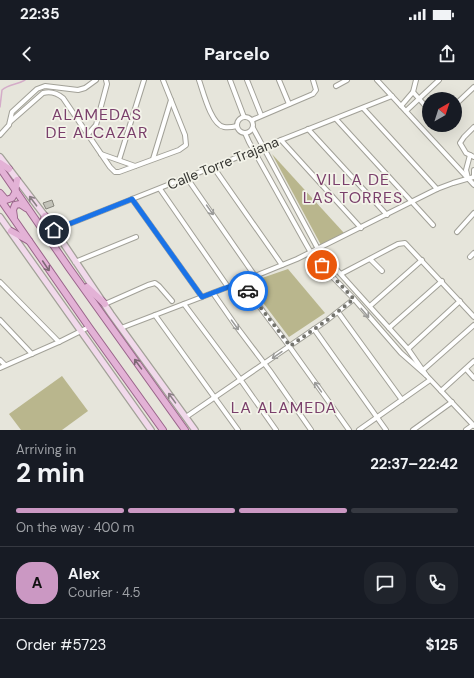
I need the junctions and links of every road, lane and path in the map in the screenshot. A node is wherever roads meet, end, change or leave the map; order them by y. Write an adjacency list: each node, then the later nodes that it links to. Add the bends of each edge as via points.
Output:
1 (96, 80): 16 (street, via 78,90 45,86)
2 (106, 80): 38 (street, via 96,125)
3 (144, 80): 47 (street)
4 (163, 80): 22 (street)
5 (199, 80): 33 (street, via 218,124 225,128)
6 (230, 80): 29 (street)
7 (247, 80): 28 (street)
8 (279, 80): 24 (street)
9 (313, 80): 24 (street, via 316,90 313,94)
10 (347, 80): 14 (street)
11 (377, 80): 19 (street)
12 (416, 80): 17 (street)
13 (439, 80): 21 (street)
14 (336, 86)
15 (474, 87): 20 (street)
16 (37, 89): 18 (street); 32 (street, via 14,109)
17 (413, 92): 21 (street); 25 (street)
18 (40, 95): 32 (street); 38 (street, via 46,92 63,98)
19 (392, 96): 25 (street); 26 (street, Calle Torre Trajana)
20 (462, 98)
21 (418, 99): 23 (street); 27 (street)
22 (171, 100): 46 (street); 46 (street, via 185,135 186,145)
23 (422, 103)
24 (289, 104): 28 (street)
25 (401, 106): 27 (street)
26 (364, 108): 30 (street, Calle Torre Trajana); 61 (street)
27 (406, 111): 56 (street)
28 (261, 115): 31 (street)
29 (244, 117): 31 (street); 33 (street, via 239,120)
30 (336, 119): 36 (street, Calle Torre Trajana); 67 (street)
31 (252, 120): 35 (street)
32 (10, 122): 39 (street)
33 (237, 126): 37 (street)
34 (474, 127): 44 (street, via 461,140 462,147)
35 (253, 128): 37 (street); 41 (street)
36 (308, 130): 40 (street, Calle Torre Trajana); 70 (street)
37 (245, 133): 42 (street)
38 (88, 134): 43 (street)
39 (0, 135)
40 (281, 140): 41 (street, Calle Torre Trajana); 76 (street)
41 (263, 147): 42 (street, Calle Torre Trajana); 63 (street)
42 (254, 151): 51 (street, Calle Torre Trajana); 66 (street)
43 (101, 154): 47 (street); 49 (street, via 115,172)
44 (472, 156): 56 (street, via 466,170)
45 (0, 157): 52 (street)
46 (153, 159): 49 (street)
47 (119, 160): 49 (street)
48 (0, 163): 52 (main road)
49 (135, 166)
50 (0, 168): 59 (main road)
51 (214, 168): 55 (street, Calle Torre Trajana); 89 (street)
52 (9, 169): 57 (street)
53 (474, 170): 54 (street)
54 (474, 177): 56 (street)
55 (187, 178): 60 (street, Calle Torre Trajana); 93 (street, one-way to 93)
56 (468, 178): 58 (street); 61 (street)
57 (17, 180): 59 (main road); 71 (street, one-way to 57)
58 (474, 185)
59 (15, 189): 62 (main road, via 10,200 4,199); 69 (main road)
60 (160, 189): 65 (street, Calle Torre Trajana); 97 (street)
61 (437, 189): 67 (street)
62 (0, 193)
63 (288, 195): 66 (street); 82 (street)
64 (0, 199): 73 (main road)
65 (132, 199): 77 (street, Calle Torre Trajana); 99 (street)
66 (280, 199): 83 (street)
67 (411, 202): 70 (street); 74 (street)
68 (474, 213): 79 (street)
69 (33, 215): 73 (main road, via 18,204 13,209); 75 (main road)
70 (387, 215): 76 (street)
71 (44, 216): 75 (main road); 77 (street)
72 (0, 217): 78 (street)
73 (15, 219): 81 (main road)
74 (433, 225)
75 (41, 227): 90 (main road)
76 (361, 228): 82 (street)
77 (54, 230): 88 (street)
78 (11, 231): 81 (main road); 115 (street)
79 (457, 232)
80 (136, 237): 88 (street)
81 (30, 242): 111 (main road, one-way to 111)
82 (318, 249): 83 (street); 92 (street)
83 (311, 253): 89 (street); 100 (street)
84 (474, 253): 85 (street)
85 (470, 257)
86 (370, 258): 87 (street, via 403,242); 91 (street); 92 (street)
87 (422, 260): 94 (street); 105 (street)
88 (75, 262): 103 (street)
89 (282, 265): 93 (street)
90 (69, 268): 103 (main road); 143 (main road, one-way to 90)
91 (382, 270)
92 (341, 274): 105 (street)
93 (255, 276): 96 (street)
94 (442, 281): 101 (street); 113 (street)
95 (0, 282): 116 (street)
96 (241, 282): 97 (street); 118 (street)
97 (228, 287): 98 (street)
98 (213, 293): 99 (street); 124 (street, one-way to 124)
99 (202, 297): 104 (street)
100 (354, 299): 106 (street); 128 (street, one-way to 128, via 396,347)
101 (460, 301): 108 (street); 120 (street)
102 (172, 302): 103 (street, via 155,283)
103 (105, 304): 112 (street)
104 (184, 304): 107 (street); 132 (street)
105 (370, 306): 113 (street)
106 (338, 312): 114 (street); 136 (street)
107 (155, 314): 112 (street); 135 (street)
108 (474, 317)
109 (0, 320): 121 (street)
110 (474, 325): 128 (street)
111 (89, 327): 115 (street); 117 (main road)
112 (122, 328): 138 (street, one-way to 112)
113 (389, 328): 120 (street)
114 (314, 329): 118 (street); 139 (street)
115 (82, 331): 116 (street); 119 (street)
116 (59, 342): 121 (street)
117 (101, 344): 119 (street); 129 (main road)
118 (290, 346): 124 (street, one-way to 124); 148 (street, one-way to 118)
119 (94, 349): 131 (street)
120 (408, 349): 128 (street)
121 (32, 354): 125 (street)
122 (0, 360): 125 (street)
123 (474, 361): 127 (street)
124 (265, 364): 132 (street); 147 (street)
125 (5, 365): 126 (street)
126 (0, 368)
127 (466, 369): 130 (street); 134 (street)
128 (422, 371): 133 (street)
129 (122, 373): 131 (street); 142 (main road)
130 (474, 378)
131 (114, 379): 141 (street)
132 (240, 379): 135 (street); 146 (street)
133 (430, 380): 134 (street); 136 (street)
134 (441, 391): 137 (street)
135 (215, 397): 138 (street); 145 (street)
136 (402, 400): 139 (street)
137 (452, 402): 140 (street); 151 (street)
138 (186, 417): 144 (street)
139 (377, 417): 149 (street); 150 (street)
140 (474, 425): 152 (street)
141 (151, 430)
142 (163, 430)
143 (185, 430)
144 (195, 430)
145 (238, 430)
146 (276, 430)
147 (311, 430)
148 (349, 430)
149 (359, 430)
150 (386, 430)
151 (413, 430)
152 (466, 430)

